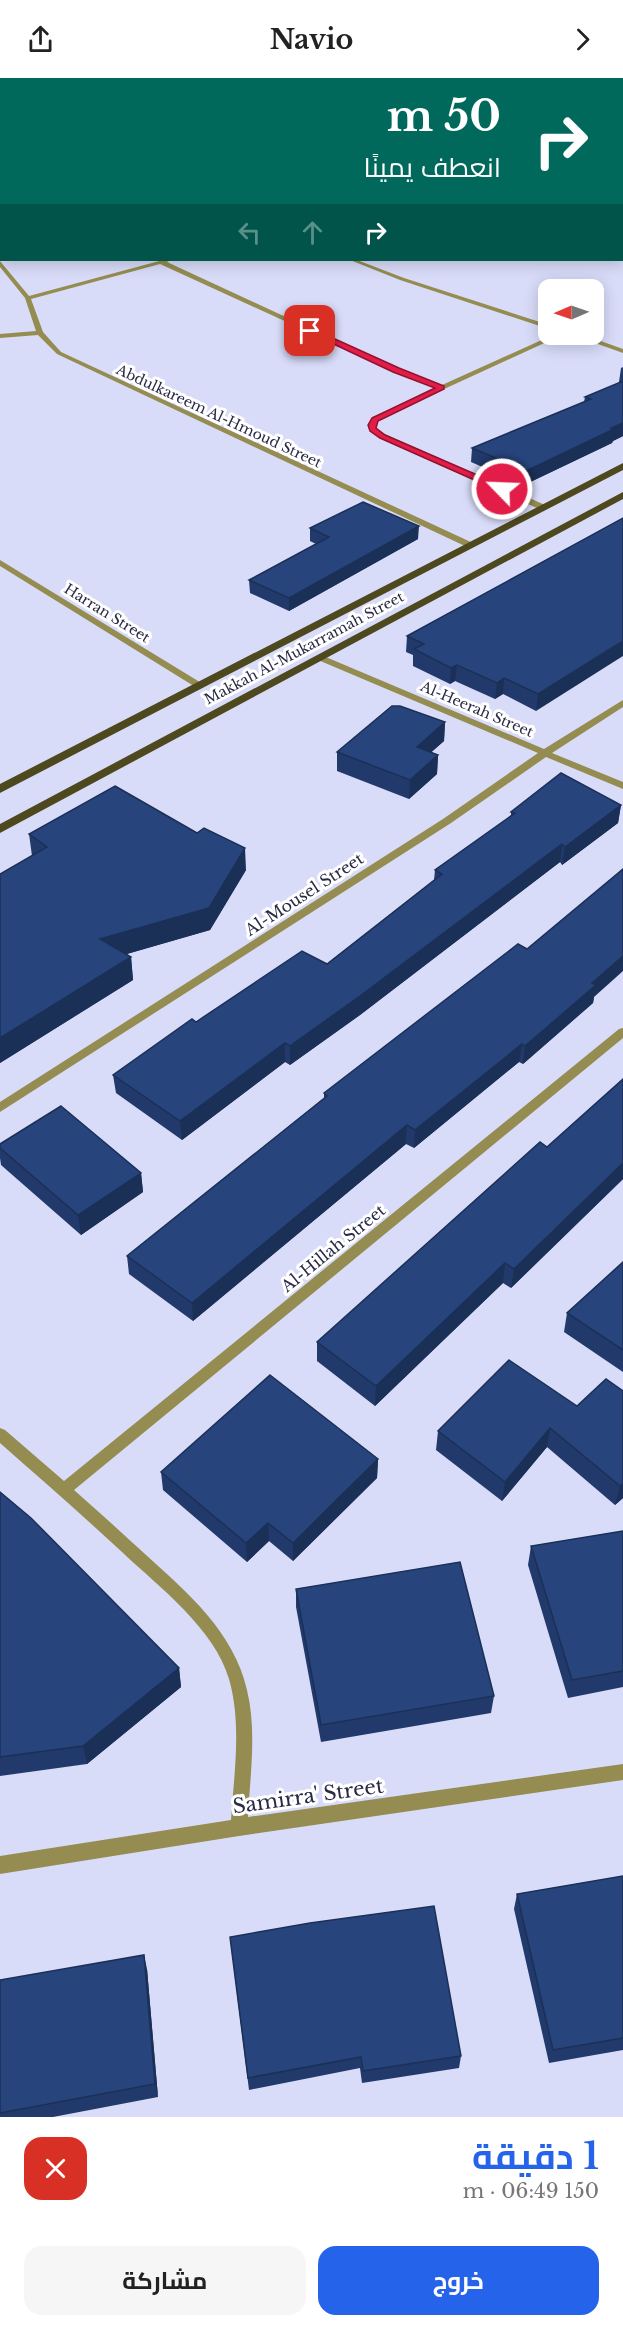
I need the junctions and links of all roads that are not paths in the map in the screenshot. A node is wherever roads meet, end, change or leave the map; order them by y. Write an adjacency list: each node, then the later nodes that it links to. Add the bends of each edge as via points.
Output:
1 (0, 78): 2 (street)
2 (18, 78)
3 (126, 78): 4 (main road)
4 (131, 78)
5 (164, 261): 8 (street); 15 (street)
6 (356, 261): 9 (street)
7 (0, 263): 8 (street, Abdulkareem Al-Hmoud Street)
8 (28, 298): 10 (street, Abdulkareem Al-Hmoud Street)
9 (538, 323)
10 (40, 333): 11 (street); 19 (street, Abdulkareem Al-Hmoud Street, via 59,353 99,374)
11 (0, 336)
12 (538, 344): 15 (street)
13 (604, 345): 14 (street)
14 (623, 351)
15 (441, 388): 18 (street, via 375,419 373,429)
16 (623, 466): 18 (main road, Makkah Al-Mukarramah Street)
17 (623, 495): 21 (main road, Makkah Al-Mukarramah Street)
18 (542, 507): 19 (main road, Makkah Al-Mukarramah Street)
19 (470, 545): 22 (main road, Makkah Al-Mukarramah Street)
20 (0, 562): 22 (street, Harran Street)
21 (321, 658): 24 (street, Al-Heerah Street); 27 (main road, Makkah Al-Mukarramah Street)
22 (200, 686): 26 (main road, Makkah Al-Mukarramah Street)
23 (623, 703): 24 (street, Al-Mousel Street)
24 (545, 753): 25 (street, Al-Heerah Street); 29 (street, Al-Mousel Street, via 447,821)
25 (623, 786)
26 (0, 789)
27 (0, 830)
28 (623, 1032): 31 (street, Al-Hillah Street)
29 (0, 1108)
30 (0, 1434): 31 (street)
31 (64, 1489): 33 (street, via 201,1615 223,1648 236,1679 241,1711)
32 (623, 1772): 33 (street, Samirra' Street)
33 (239, 1827): 34 (street, Samirra' Street)
34 (0, 1865)

